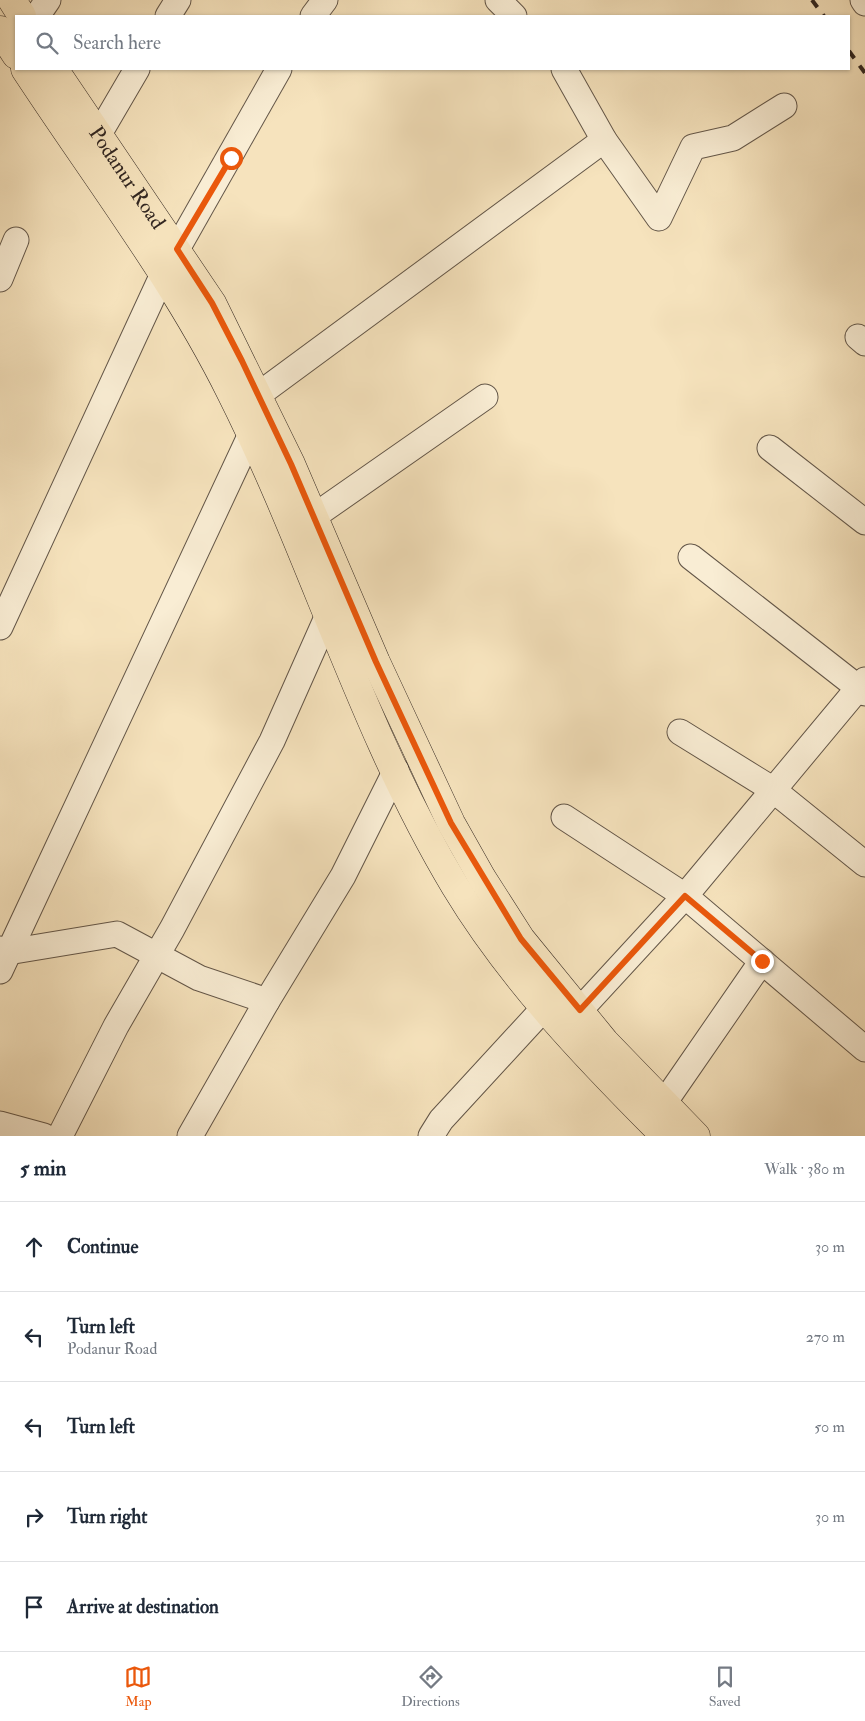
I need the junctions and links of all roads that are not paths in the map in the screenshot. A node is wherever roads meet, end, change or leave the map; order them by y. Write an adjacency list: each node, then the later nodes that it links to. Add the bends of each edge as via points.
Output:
1 (12, 0): 8 (main road)
2 (48, 0): 9 (street)
3 (178, 0): 10 (street)
4 (325, 0): 11 (street)
5 (498, 0): 12 (street)
6 (863, 0): 7 (street)
7 (865, 3)
8 (21, 15)
9 (39, 15)
10 (169, 15)
11 (314, 15)
12 (513, 15)
13 (0, 30): 14 (main road)
14 (15, 53)
15 (26, 70): 25 (main road)
16 (55, 70): 21 (main road, Podanur Road)
17 (137, 70): 21 (street)
18 (279, 70): 24 (street)
19 (565, 70): 22 (street)
20 (784, 106): 22 (street, via 733,138 692,147 659,218)
21 (99, 134): 24 (main road, Podanur Road)
22 (604, 140): 27 (street)
23 (16, 240): 26 (street)
24 (177, 249): 27 (main road, Podanur Road, via 212,303)
25 (163, 274): 29 (main road, via 197,326); 35 (street)
26 (0, 279)
27 (258, 395): 31 (main road, Podanur Road)
28 (485, 397): 31 (street)
29 (251, 434): 34 (main road); 44 (street)
30 (770, 448): 32 (street)
31 (314, 517): 48 (main road, Podanur Road, via 376,662 451,823 521,939)
32 (865, 522)
33 (691, 557): 36 (street)
34 (328, 615): 38 (main road); 43 (street, via 272,741)
35 (0, 628)
36 (863, 687): 39 (street)
37 (680, 732): 39 (street)
38 (396, 770): 46 (street, via 343,876); 47 (main road, via 414,812 456,887 500,952)
39 (772, 789): 41 (street); 42 (street)
40 (564, 817): 42 (street)
41 (865, 864)
42 (685, 896): 45 (street); 48 (street)
43 (158, 954): 44 (street, via 117,934); 46 (street, via 199,978); 53 (street, via 116,1026)
44 (3, 957)
45 (762, 961): 49 (street); 50 (street)
46 (267, 1001): 54 (street)
47 (545, 1007): 55 (street, via 441,1120); 56 (main road, via 581,1052)
48 (580, 1010): 50 (main road, Podanur Road, via 605,1042)
49 (865, 1049)
50 (664, 1103): 57 (main road, Podanur Road)
51 (0, 1124): 52 (street)
52 (44, 1136)
53 (60, 1136)
54 (190, 1136)
55 (431, 1136)
56 (665, 1136)
57 (696, 1136)

